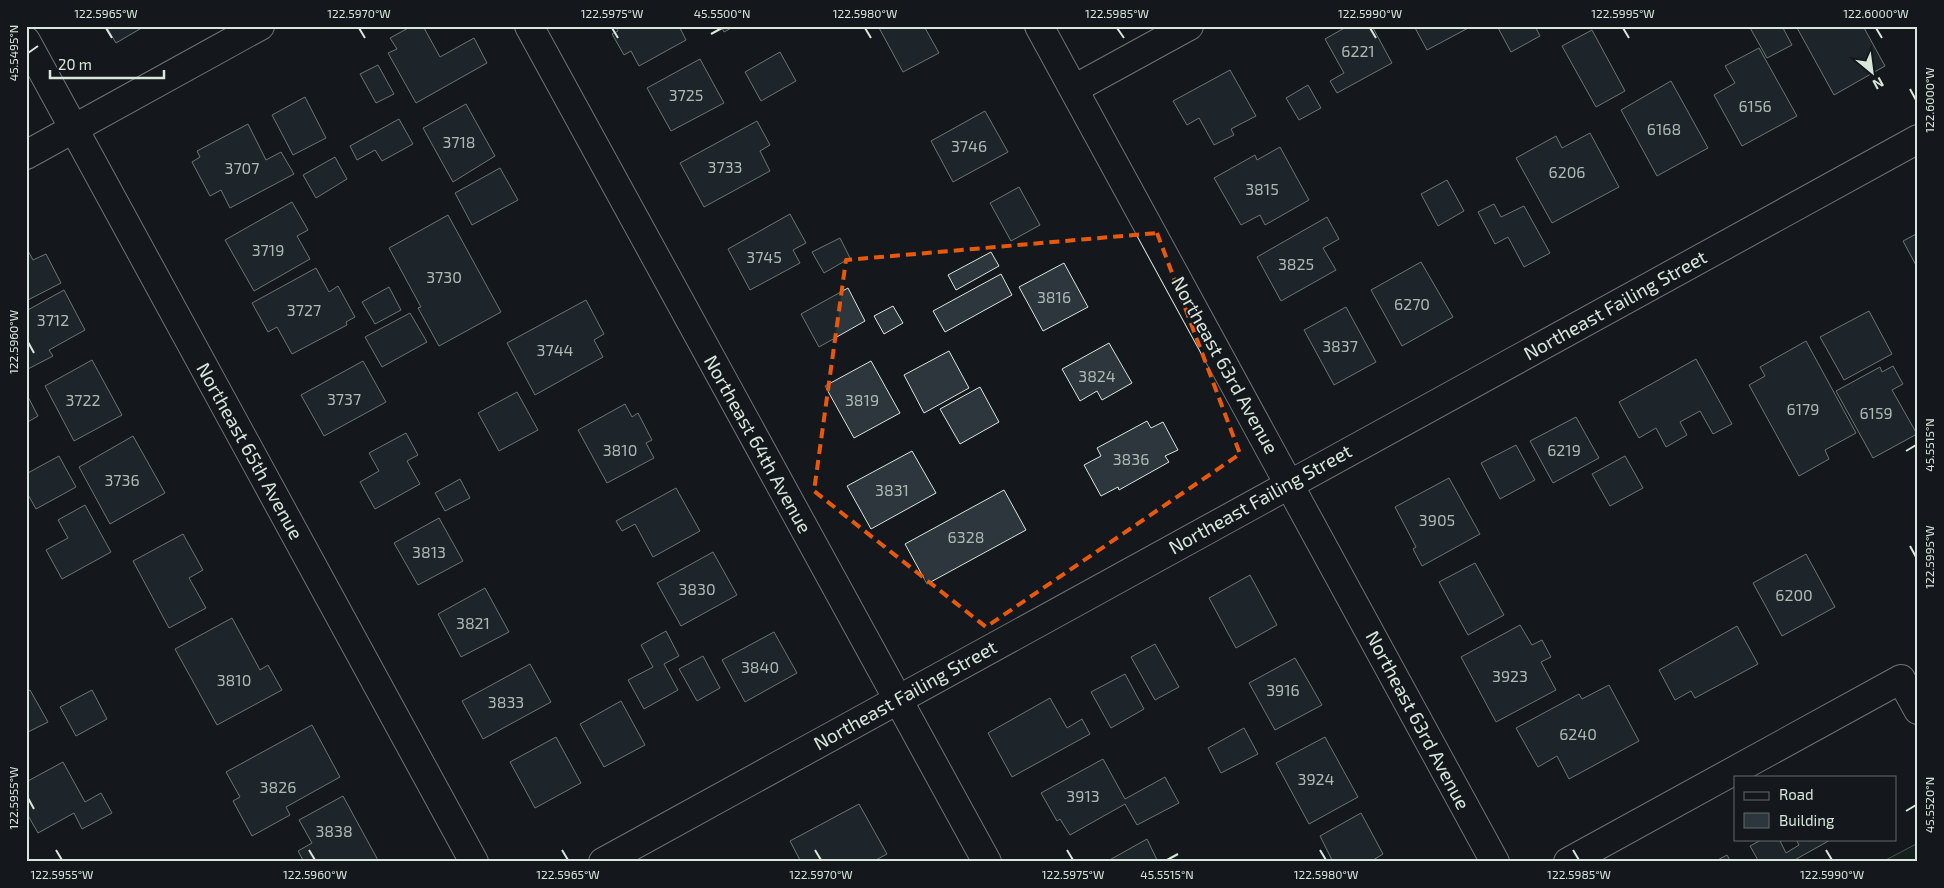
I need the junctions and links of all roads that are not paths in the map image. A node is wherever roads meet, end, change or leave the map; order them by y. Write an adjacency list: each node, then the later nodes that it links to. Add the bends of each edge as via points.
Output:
1 (260, 26): 7 (street)
2 (529, 26): 11 (street, Northeast 64th Avenue)
3 (1039, 26): 6 (street, Northeast 63rd Avenue)
4 (1189, 26): 6 (street)
5 (26, 41): 7 (street, Northeast 65th Avenue)
6 (1074, 89): 10 (street, Northeast 63rd Avenue)
7 (74, 128): 9 (street); 13 (street, Northeast 65th Avenue)
8 (1918, 139): 10 (street, Northeast Failing Street)
9 (26, 154)
10 (1290, 483): 11 (street, Northeast Failing Street); 16 (street, Northeast 63rd Avenue)
11 (898, 699): 14 (street, Northeast Failing Street); 15 (street, Northeast 64th Avenue)
12 (1918, 710): 17 (street, via 1901,679)
13 (474, 862)
14 (603, 862)
15 (986, 862)
16 (1495, 862)
17 (1568, 862)

